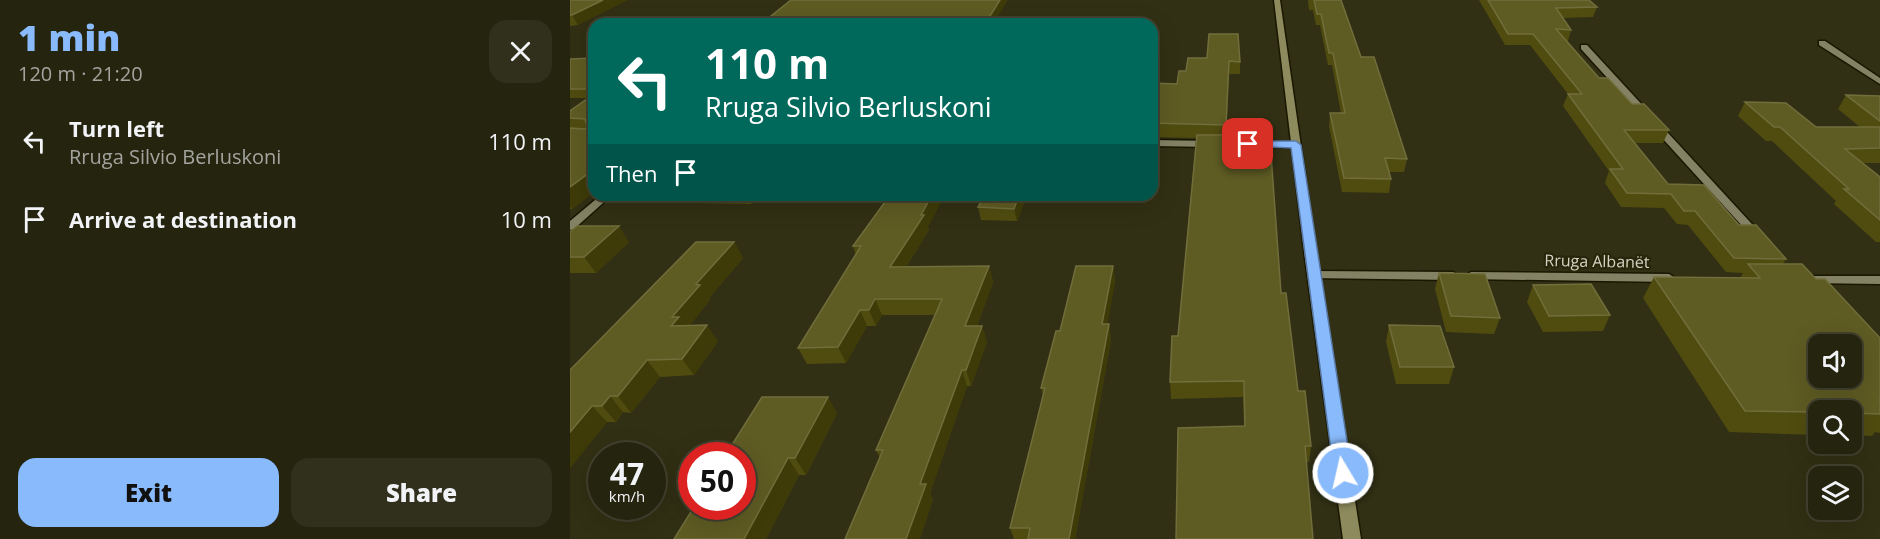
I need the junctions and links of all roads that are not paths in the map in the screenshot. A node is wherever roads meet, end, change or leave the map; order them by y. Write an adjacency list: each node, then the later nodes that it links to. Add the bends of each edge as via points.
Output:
1 (1277, 0): 8 (main road)
2 (1822, 43): 4 (street)
3 (1584, 47): 11 (street)
4 (1880, 82)
5 (1158, 143): 6 (street)
6 (1224, 144)
7 (1248, 144): 8 (street)
8 (1296, 145): 12 (main road)
9 (600, 201): 10 (street)
10 (570, 227)
11 (1765, 245)
12 (1314, 275): 13 (street, Rruga Albanët); 16 (main road)
13 (1679, 278)
14 (1797, 280): 15 (street)
15 (1880, 280)
16 (1352, 539)

